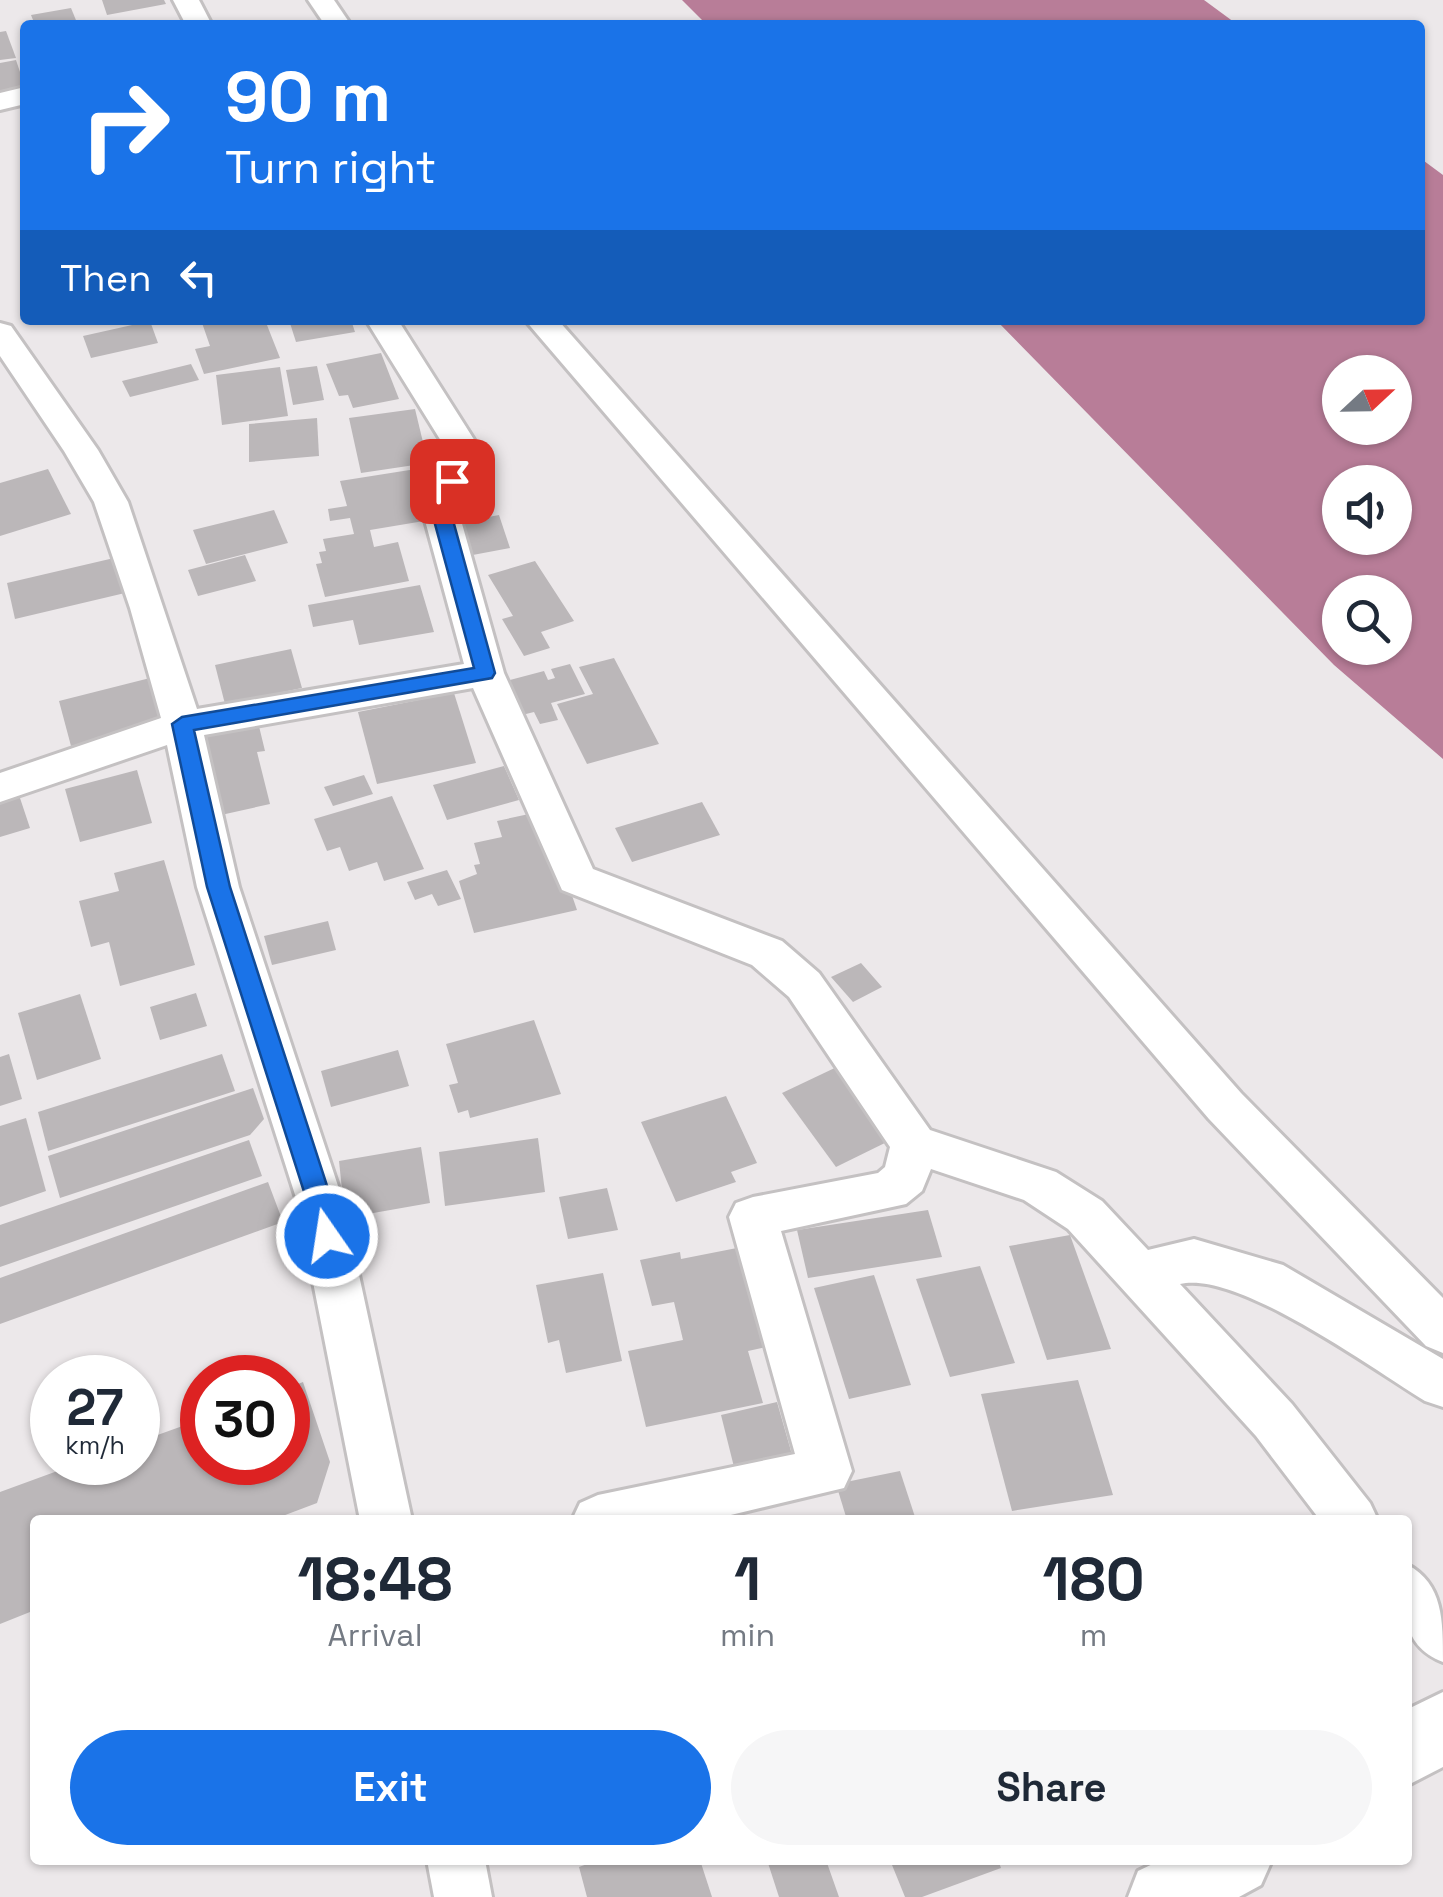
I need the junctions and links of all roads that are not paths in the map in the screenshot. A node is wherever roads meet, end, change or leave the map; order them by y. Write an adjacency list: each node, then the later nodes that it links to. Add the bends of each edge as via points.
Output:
1 (385, 325): 4 (street, via 463,450 441,513)
2 (544, 325): 9 (street, via 1226,1106)
3 (0, 332): 5 (street, via 111,502)
4 (485, 673): 5 (street); 7 (street, via 576,878 766,953 804,985)
5 (182, 724): 6 (street); 11 (street, via 218,887 320,1201)
6 (0, 788)
7 (914, 1144): 8 (street, via 1040,1186 1085,1214); 12 (street, via 906,1177 890,1190 753,1217 826,1471)
8 (1138, 1272): 10 (street, via 1194,1260 1266,1280); 13 (street, via 1274,1420)
9 (1443, 1331)
10 (1443, 1384)
11 (385, 1515)
12 (621, 1515)
13 (1348, 1515)
14 (1412, 1596): 15 (street)
15 (1443, 1636)
16 (1443, 1726): 17 (street)
17 (1412, 1747)
18 (457, 1865): 20 (street)
19 (1226, 1865): 21 (street)
20 (463, 1897)
21 (1164, 1897)

